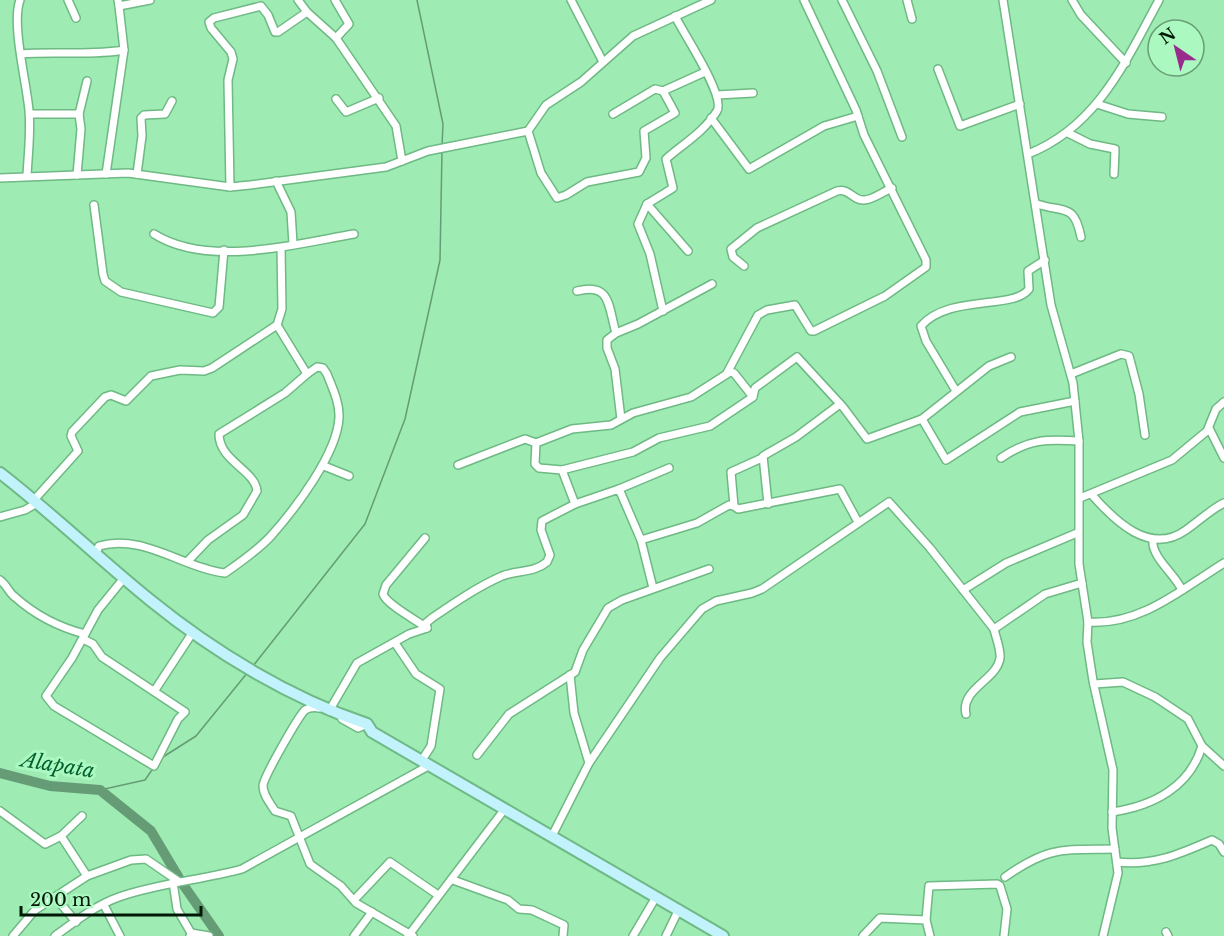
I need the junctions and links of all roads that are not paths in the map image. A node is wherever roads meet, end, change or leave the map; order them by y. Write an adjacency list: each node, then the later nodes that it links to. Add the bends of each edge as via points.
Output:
1 (20, 0): 21 (street, via 17,9)
2 (68, 0): 17 (street)
3 (150, 0): 14 (street)
4 (297, 0): 15 (street)
5 (335, 0): 19 (street, via 349,24)
6 (571, 0): 22 (street)
7 (711, 0): 16 (street)
8 (804, 0): 38 (street)
9 (842, 0): 43 (street, via 877,71)
10 (907, 0): 18 (street)
11 (1003, 0): 33 (street)
12 (1072, 0): 23 (street)
13 (1159, 0): 23 (street)
14 (118, 3): 20 (street)
15 (307, 12): 19 (street); 53 (street, via 279,32 275,32 266,11 258,6 209,22 233,59 228,80)
16 (675, 16): 22 (street, via 633,36); 25 (street)
17 (76, 18)
18 (912, 19)
19 (336, 38): 30 (street)
20 (124, 50): 21 (street, via 89,55); 46 (street)
21 (21, 54): 35 (street)
22 (603, 62): 41 (street, via 546,105)
23 (1126, 63): 34 (street)
24 (938, 69): 33 (street, via 960,126)
25 (705, 72): 27 (street); 29 (street)
26 (87, 81): 36 (street)
27 (663, 91): 37 (street, via 655,89); 41 (street, via 675,113 644,131 646,158 642,170 587,182 562,197 557,198 544,181)
28 (753, 93): 29 (street)
29 (717, 94): 40 (street, via 718,110)
30 (379, 98): 31 (street, via 346,112); 45 (street, via 396,126)
31 (336, 99)
32 (172, 101): 47 (street, via 165,114 141,118)
33 (1020, 104): 44 (street)
34 (1097, 104): 39 (street, via 1128,114); 42 (street)
35 (30, 114): 36 (street); 49 (street)
36 (80, 114): 50 (street)
37 (614, 114)
38 (858, 116): 40 (street, via 824,126 749,169); 54 (street)
39 (1162, 117)
40 (711, 118): 55 (street, via 683,148 666,159 673,188)
41 (528, 131): 45 (street, via 428,151)
42 (1068, 133): 44 (street); 48 (street, via 1090,144 1116,149)
43 (902, 137)
44 (1028, 154): 56 (street)
45 (402, 161): 52 (street, via 345,174)
46 (106, 174): 47 (street); 50 (street)
47 (137, 174): 53 (street)
48 (1114, 174)
49 (27, 176): 50 (street); 51 (street)
50 (77, 176)
51 (0, 178)
52 (276, 181): 53 (street); 61 (street, via 291,212)
53 (230, 187)
54 (892, 188): 66 (street, via 867,200 848,191 837,191 757,228 731,249); 73 (street, via 926,260 923,271 885,296 814,331 795,305 762,312 751,325)
55 (647, 204): 64 (street); 69 (street, via 638,224 650,254)
56 (1036, 204): 60 (street, via 1072,213); 65 (street)
57 (94, 205): 63 (street, via 105,281 121,292 213,313 219,306)
58 (154, 234): 63 (street, via 175,244)
59 (354, 234): 61 (street)
60 (1081, 237)
61 (293, 244): 62 (street)
62 (282, 248): 63 (street); 70 (street, via 282,309)
63 (224, 250)
64 (688, 250)
65 (1045, 260): 75 (street, via 1052,305); 76 (street, via 1028,271 1029,289 1025,293 1011,299 954,305 921,326)
66 (744, 266)
67 (712, 284): 69 (street)
68 (577, 291): 71 (street, via 591,287 605,295)
69 (663, 311): 71 (street)
70 (277, 325): 74 (street); 99 (street, via 212,368 156,374 126,401 111,395 105,397 72,432 78,452)
71 (616, 333): 82 (street, via 606,344 615,369)
72 (1011, 357): 76 (street, via 989,366)
73 (727, 373): 77 (street, via 734,373); 82 (street, via 697,395)
74 (307, 374): 91 (street, via 317,367 323,368 339,413); 111 (street, via 285,393 219,434 228,457 257,491 243,515 208,540)
75 (1071, 374): 78 (street); 84 (street, via 1121,354 1129,356)
76 (956, 391): 81 (street)
77 (753, 397): 80 (street, via 755,388 797,357); 93 (street, via 705,428 659,438 633,452)
78 (1075, 401): 81 (street, via 1020,411 947,460); 85 (street)
79 (1224, 402): 83 (street, via 1216,409)
80 (840, 404): 81 (street, via 868,439); 87 (street)
81 (922, 418)
82 (621, 419): 86 (street, via 604,426 554,434)
83 (1209, 428): 89 (street); 97 (street, via 1168,462)
84 (1145, 435)
85 (1079, 441): 88 (street, via 1041,440 1019,446); 98 (street)
86 (536, 443): 90 (street, via 525,439); 93 (street, via 535,466)
87 (762, 458): 102 (street); 103 (street, via 732,471)
88 (1001, 458)
89 (1224, 458)
90 (458, 465)
91 (324, 466): 95 (street); 111 (street, via 271,536 225,573)
92 (669, 468): 96 (street)
93 (562, 470): 101 (street)
94 (0, 473): 99 (main road)
95 (349, 476)
96 (619, 489): 101 (street); 108 (street)
97 (1092, 495): 98 (street); 109 (street, via 1117,521)
98 (1080, 498): 106 (street)
99 (35, 502): 104 (street, via 25,510); 110 (main road)
100 (1224, 503): 109 (street, via 1185,531)
101 (575, 504): 121 (street, via 542,521 541,530 550,555 547,562 481,587 426,622)
102 (768, 504): 103 (street, via 739,510); 105 (street, via 842,489)
103 (734, 506): 108 (street)
104 (0, 517)
105 (858, 522): 118 (street, via 892,503); 135 (street, via 757,592 716,601 702,609 660,658)
106 (1077, 533): 116 (street); 118 (street, via 1006,562)
107 (425, 538): 121 (street, via 383,594 388,603)
108 (640, 540): 117 (street)
109 (1153, 540): 119 (street, via 1155,552)
110 (96, 553): 111 (street, via 99,546 121,544 171,554); 114 (main road)
111 (187, 562)
112 (1224, 563): 119 (street)
113 (709, 569): 117 (street)
114 (124, 578): 123 (main road); 124 (street, via 98,610)
115 (0, 580): 124 (street, via 41,618)
116 (1082, 583): 120 (street); 122 (street, via 1045,594)
117 (653, 588): 126 (street, via 608,608)
118 (963, 590): 122 (street)
119 (1182, 590): 120 (street, via 1124,620)
120 (1088, 622): 127 (street)
121 (427, 628): 125 (street)
122 (994, 629): 130 (street, via 1000,657 965,705)
123 (193, 632): 128 (street); 129 (main road)
124 (84, 636): 128 (street, via 102,657); 128 (street, via 46,696 54,706 154,766 185,712)
125 (395, 643): 129 (street, via 354,667); 134 (street, via 416,674 440,689)
126 (570, 675): 133 (street, via 509,714); 135 (street, via 574,712)
127 (1094, 684): 132 (street, via 1123,682 1155,697 1188,719); 139 (street, via 1113,770)
128 (155, 690)
129 (329, 711): 131 (main road)
130 (966, 714)
131 (367, 724): 134 (main road, via 372,732); 143 (street, via 358,728 315,707 305,711 292,729 263,784 275,811 291,816)
132 (1202, 746): 136 (street); 139 (street, via 1185,779 1145,803)
133 (477, 755)
134 (426, 762): 137 (main road); 143 (street)
135 (589, 763): 142 (street)
136 (1224, 766)
137 (504, 810): 142 (main road); 150 (street)
138 (0, 811): 141 (street, via 45,844)
139 (1112, 812): 145 (street)
140 (82, 816): 141 (street)
141 (61, 836): 148 (street)
142 (552, 836): 154 (main road)
143 (300, 837): 151 (street, via 242,869 217,877); 155 (street, via 310,864)
144 (1222, 842): 146 (street); 147 (street, via 1212,840 1148,863)
145 (1115, 849): 147 (street); 149 (street, via 1065,849 1032,858)
146 (1224, 852)
147 (1118, 862): 175 (street, via 1117,884)
148 (87, 876): 151 (street, via 131,860 146,859); 153 (street)
149 (1005, 877)
150 (453, 880): 152 (street); 168 (street, via 564,925)
151 (175, 882): 156 (street); 161 (street, via 177,909)
152 (438, 895): 155 (street, via 390,862); 167 (street)
153 (55, 897): 160 (street); 162 (street, via 35,910)
154 (656, 897): 157 (main road); 169 (street)
155 (355, 898): 158 (street, via 356,903)
156 (104, 904): 160 (street); 164 (street)
157 (679, 909): 170 (street); 171 (main road)
158 (372, 912): 166 (street); 167 (street)
159 (926, 920): 172 (street, via 880,918); 173 (street); 174 (street, via 928,886 997,884 1007,909)
160 (76, 922): 163 (street)
161 (191, 934): 165 (street)
162 (13, 936)
163 (55, 936)
164 (120, 936)
165 (208, 936)
166 (354, 936)
167 (410, 936)
168 (563, 936)
169 (633, 936)
170 (666, 936)
171 (723, 936)
172 (863, 936)
173 (930, 936)
174 (1004, 936)
175 (1103, 936)

